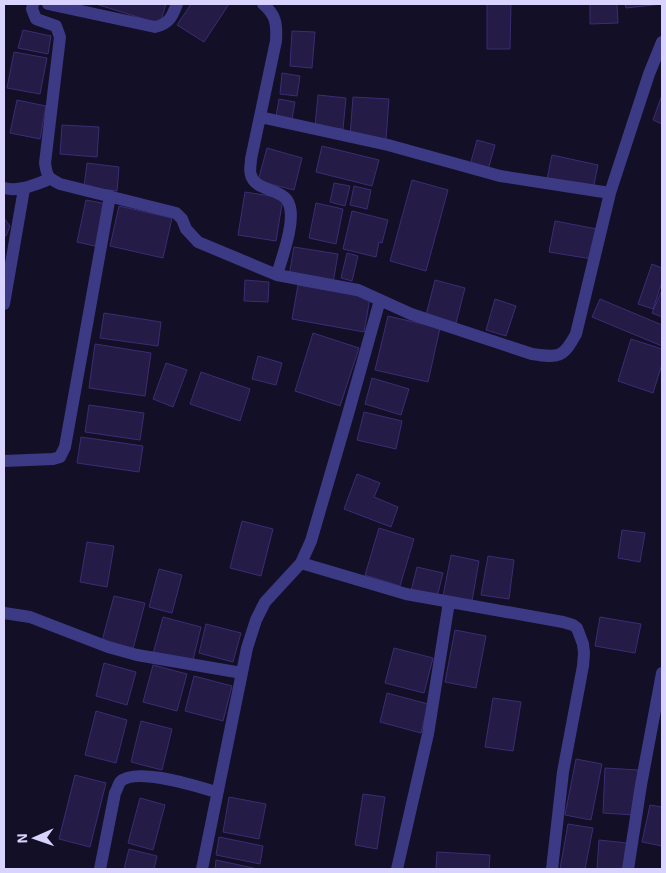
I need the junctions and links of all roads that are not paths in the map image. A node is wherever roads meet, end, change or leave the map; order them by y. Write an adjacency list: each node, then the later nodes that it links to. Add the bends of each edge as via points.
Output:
1 (33, 4): 7 (street, via 36,19 56,26 60,37 45,163)
2 (48, 4): 3 (street, via 155,27 170,21)
3 (177, 4)
4 (262, 4): 6 (street, via 272,12 277,29)
5 (662, 42): 10 (street)
6 (260, 117): 10 (street, via 388,144 500,176); 12 (street, via 250,175 261,186 287,198 290,206 288,231)
7 (50, 179): 9 (street); 11 (street)
8 (4, 188): 9 (street)
9 (24, 189): 14 (street)
10 (610, 193): 13 (street, via 576,334 560,356 532,354 411,314)
11 (110, 196): 12 (street, via 176,213 198,242); 15 (street, via 65,447 60,457 53,459)
12 (277, 275): 13 (street, via 358,290)
13 (380, 300): 16 (street, via 311,541)
14 (4, 304)
15 (4, 461)
16 (301, 563): 17 (street, via 406,594); 19 (street, via 265,602 256,620)
17 (449, 602): 24 (street, via 428,734); 25 (street, via 573,625 580,633 584,644 583,666 563,772)
18 (4, 614): 19 (street, via 30,617 108,647)
19 (242, 673): 21 (street)
20 (662, 673): 26 (street)
21 (217, 792): 22 (street, via 158,778 136,776 120,783 115,793); 23 (street)
22 (100, 869)
23 (202, 869)
24 (396, 869)
25 (552, 869)
26 (628, 869)

